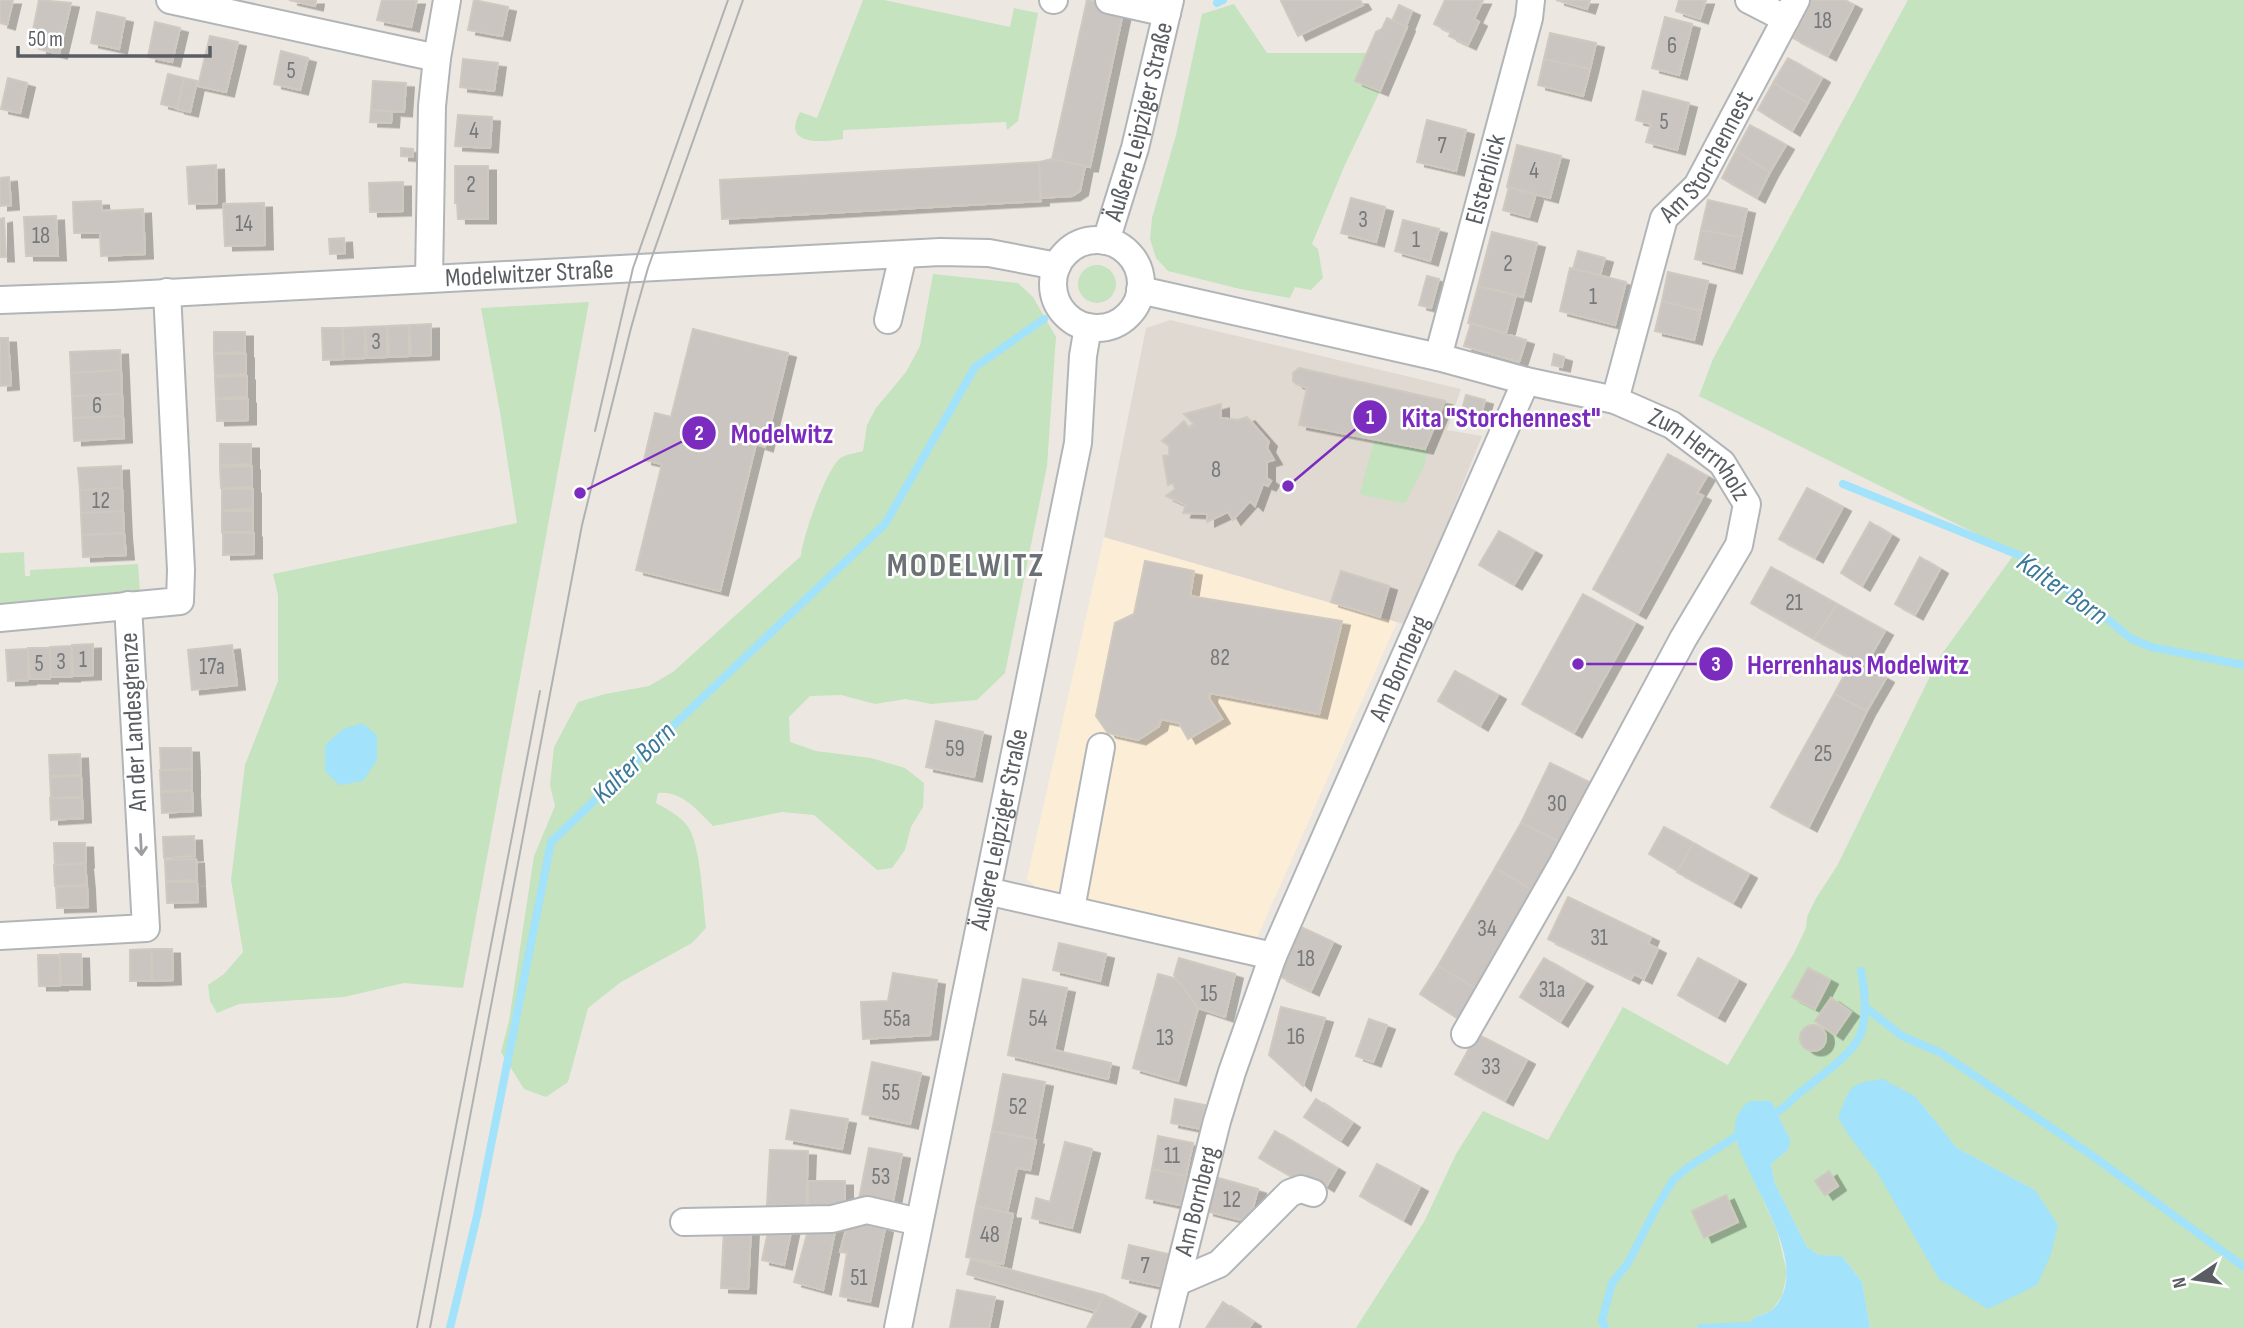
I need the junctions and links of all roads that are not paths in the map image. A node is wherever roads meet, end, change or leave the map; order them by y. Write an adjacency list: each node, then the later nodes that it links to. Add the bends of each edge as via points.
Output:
1 (170, 0): 8 (street)
2 (447, 0): 8 (street)
3 (1109, 0): 6 (street)
4 (1531, 0): 18 (street, Elsterblick, via 1530,18)
5 (1749, 0): 7 (street)
6 (1168, 6): 9 (street, Äußere Leipziger Straße, via 1135,148)
7 (1791, 10): 20 (street, Am Storchennest, via 1697,186 1664,218)
8 (437, 58): 12 (street, via 429,162)
9 (1106, 241): 11 (street, via 1077,245); 13 (street, via 1129,254 1140,277)
10 (903, 255): 11 (street, Modelwitzer Straße, via 978,252); 12 (street, Modelwitzer Straße); 16 (street)
11 (1057, 266): 17 (street, via 1053,279 1058,304 1076,323)
12 (429, 279): 14 (street, Modelwitzer Straße)
13 (1140, 290): 17 (street, via 1136,304 1122,320 1102,328); 18 (street, Zum Herrnholz)
14 (167, 292): 15 (street, Modelwitzer Straße); 21 (street, An der Landesgrenze, via 180,601)
15 (0, 300)
16 (888, 320)
17 (1088, 327): 24 (street, Äußere Leipziger Straße, via 1078,443)
18 (1437, 357): 19 (street, Zum Herrnholz)
19 (1526, 381): 20 (street, Zum Herrnholz); 27 (street, Am Bornberg)
20 (1615, 400): 28 (street, Zum Herrnholz, via 1672,425 1722,463 1747,504 1739,545)
21 (128, 605): 22 (street); 26 (street, An der Landesgrenze, one-way to 26, via 146,928)
22 (0, 618)
23 (1101, 747): 25 (street)
24 (987, 891): 25 (street); 31 (street, Äußere Leipziger Straße)
25 (1071, 909): 27 (street)
26 (0, 936)
27 (1273, 956): 32 (street, Am Bornberg, via 1232,1072)
28 (1465, 1034)
29 (1313, 1193): 32 (street, via 1301,1189 1290,1193 1219,1264)
30 (684, 1222): 31 (street, via 832,1219 867,1210)
31 (919, 1222): 33 (street, Äußere Leipziger Straße)
32 (1177, 1282): 34 (street, Am Bornberg)
33 (898, 1328)
34 (1166, 1328)

